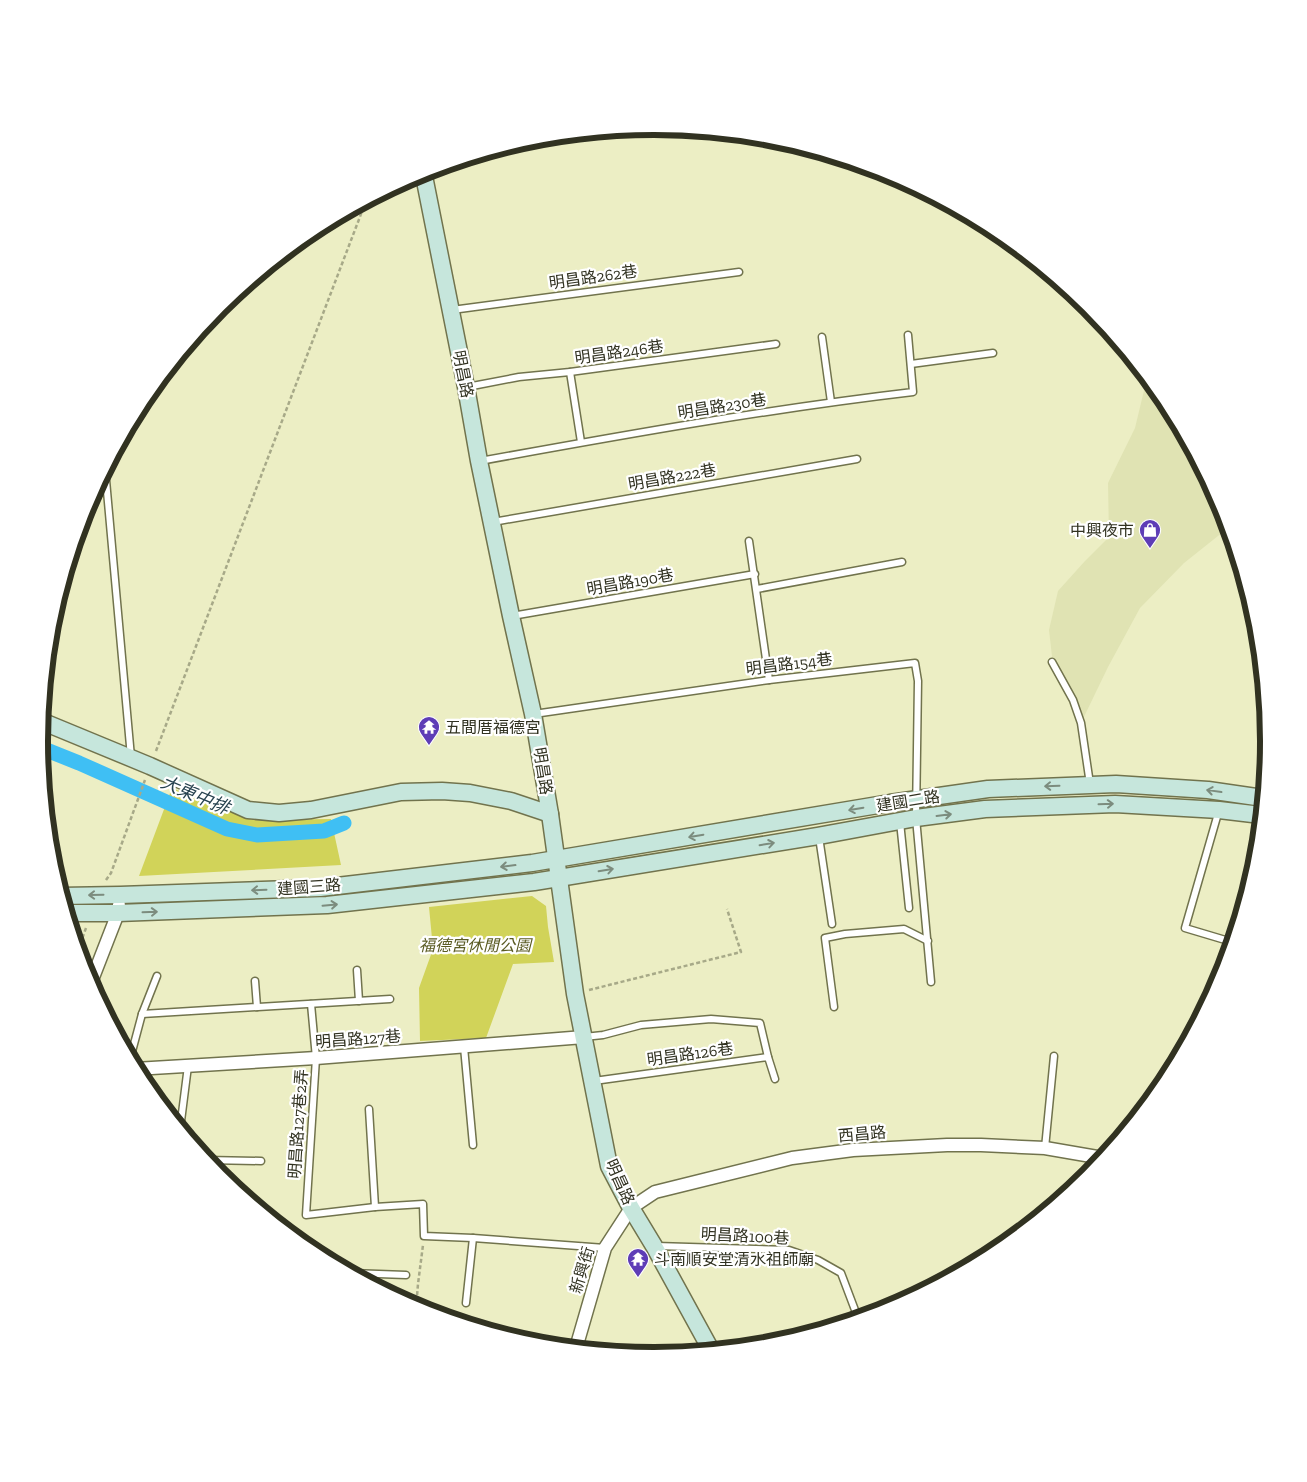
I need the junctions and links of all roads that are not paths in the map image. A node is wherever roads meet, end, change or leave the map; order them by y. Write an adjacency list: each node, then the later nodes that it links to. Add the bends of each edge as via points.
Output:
1 (425, 180): 3 (street, 明昌路)
2 (739, 272): 3 (lane, 明昌路262巷)
3 (451, 310): 10 (street, 明昌路)
4 (908, 335): 8 (lane, 明昌路230巷)
5 (822, 337): 11 (lane)
6 (776, 344): 9 (lane, 明昌路246巷)
7 (993, 353): 8 (lane)
8 (911, 364): 11 (lane, 明昌路230巷, via 913,392)
9 (570, 372): 10 (lane, 明昌路246巷); 12 (lane)
10 (466, 387): 14 (street, 明昌路)
11 (831, 402): 12 (lane, 明昌路230巷)
12 (581, 442): 14 (lane, 明昌路230巷)
13 (857, 459): 16 (lane, 明昌路222巷)
14 (479, 461): 16 (street, 明昌路)
15 (106, 482): 26 (lane)
16 (492, 522): 21 (street, 明昌路)
17 (749, 541): 19 (lane)
18 (902, 562): 20 (lane)
19 (755, 574): 20 (lane); 21 (lane, 明昌路190巷)
20 (757, 589): 23 (lane)
21 (511, 616): 24 (street, 明昌路)
22 (1052, 662): 27 (lane, via 1073,700 1081,723)
23 (769, 680): 24 (lane, 明昌路154巷); 29 (lane, 明昌路154巷, via 915,663 918,681)
24 (533, 714): 31 (street, 明昌路)
25 (48, 724): 26 (street)
26 (131, 758): 31 (street, via 248,810 311,810 401,792 442,791 511,801)
27 (1090, 784): 28 (street, 建國二路, one-way to 27, via 1208,790); 29 (street, 建國二路, one-way to 29, via 988,789)
28 (1256, 797)
29 (917, 799): 33 (lane); 35 (street, 建國二路, one-way to 35)
30 (1219, 810): 32 (street, 建國二路); 33 (street, 建國二路, one-way to 30, via 985,809 1115,804); 43 (lane, via 1185,928)
31 (550, 814): 35 (street, 明昌路)
32 (1255, 814)
33 (908, 820): 34 (street, 建國二路); 39 (lane); 44 (lane)
34 (818, 836): 36 (street, 建國二路, one-way to 34); 42 (lane)
35 (556, 860): 36 (street, 明昌路); 38 (street, 建國三路, one-way to 38, via 320,888)
36 (558, 878): 41 (street, 建國三路, one-way to 36, via 327,905); 56 (street, 明昌路)
37 (68, 896): 38 (street, 建國三路, one-way to 37)
38 (120, 896): 41 (street)
39 (909, 908)
40 (73, 913): 41 (street, 建國三路)
41 (118, 913): 46 (street)
42 (832, 924)
43 (1225, 940)
44 (928, 941): 49 (lane); 54 (lane, via 904,929 826,938)
45 (358, 970): 51 (lane)
46 (94, 974)
47 (157, 976): 55 (lane)
48 (255, 981): 53 (lane)
49 (931, 982)
50 (390, 999): 51 (lane)
51 (359, 1000): 52 (lane)
52 (311, 1004): 53 (lane); 61 (lane, 明昌路127巷2弄)
53 (257, 1007): 55 (lane)
54 (834, 1007)
55 (142, 1014): 58 (lane)
56 (584, 1037): 57 (street, 明昌路127巷); 60 (lane, via 641,1025 711,1019 760,1023); 65 (street, 明昌路)
57 (464, 1047): 61 (street, 明昌路127巷); 68 (lane)
58 (132, 1050)
59 (1054, 1056): 69 (lane)
60 (768, 1057): 64 (lane); 65 (lane, 明昌路126巷)
61 (316, 1058): 62 (street, 明昌路127巷); 73 (lane, 明昌路127巷2弄, via 306,1215)
62 (188, 1066): 63 (street, 明昌路127巷); 67 (lane)
63 (144, 1068)
64 (775, 1079)
65 (592, 1081): 74 (street, 明昌路, via 609,1166)
66 (369, 1109): 73 (lane)
67 (181, 1120)
68 (473, 1146)
69 (1045, 1148): 70 (street, 西昌路); 74 (street, 西昌路, via 946,1145 853,1150 792,1158 655,1192)
70 (1095, 1157)
71 (216, 1160): 72 (lane)
72 (261, 1160)
73 (375, 1207): 75 (lane, via 423,1204 424,1236)
74 (631, 1208): 76 (street, 明昌路); 77 (street, 新興街)
75 (473, 1238): 77 (lane); 80 (lane)
76 (654, 1246): 81 (lane, 明昌路100巷, via 789,1250 818,1260 841,1273); 83 (street, 明昌路)
77 (605, 1248): 82 (street, 新興街)
78 (364, 1273): 79 (lane)
79 (406, 1275)
80 (466, 1303)
81 (856, 1312)
82 (578, 1342)
83 (708, 1345)

